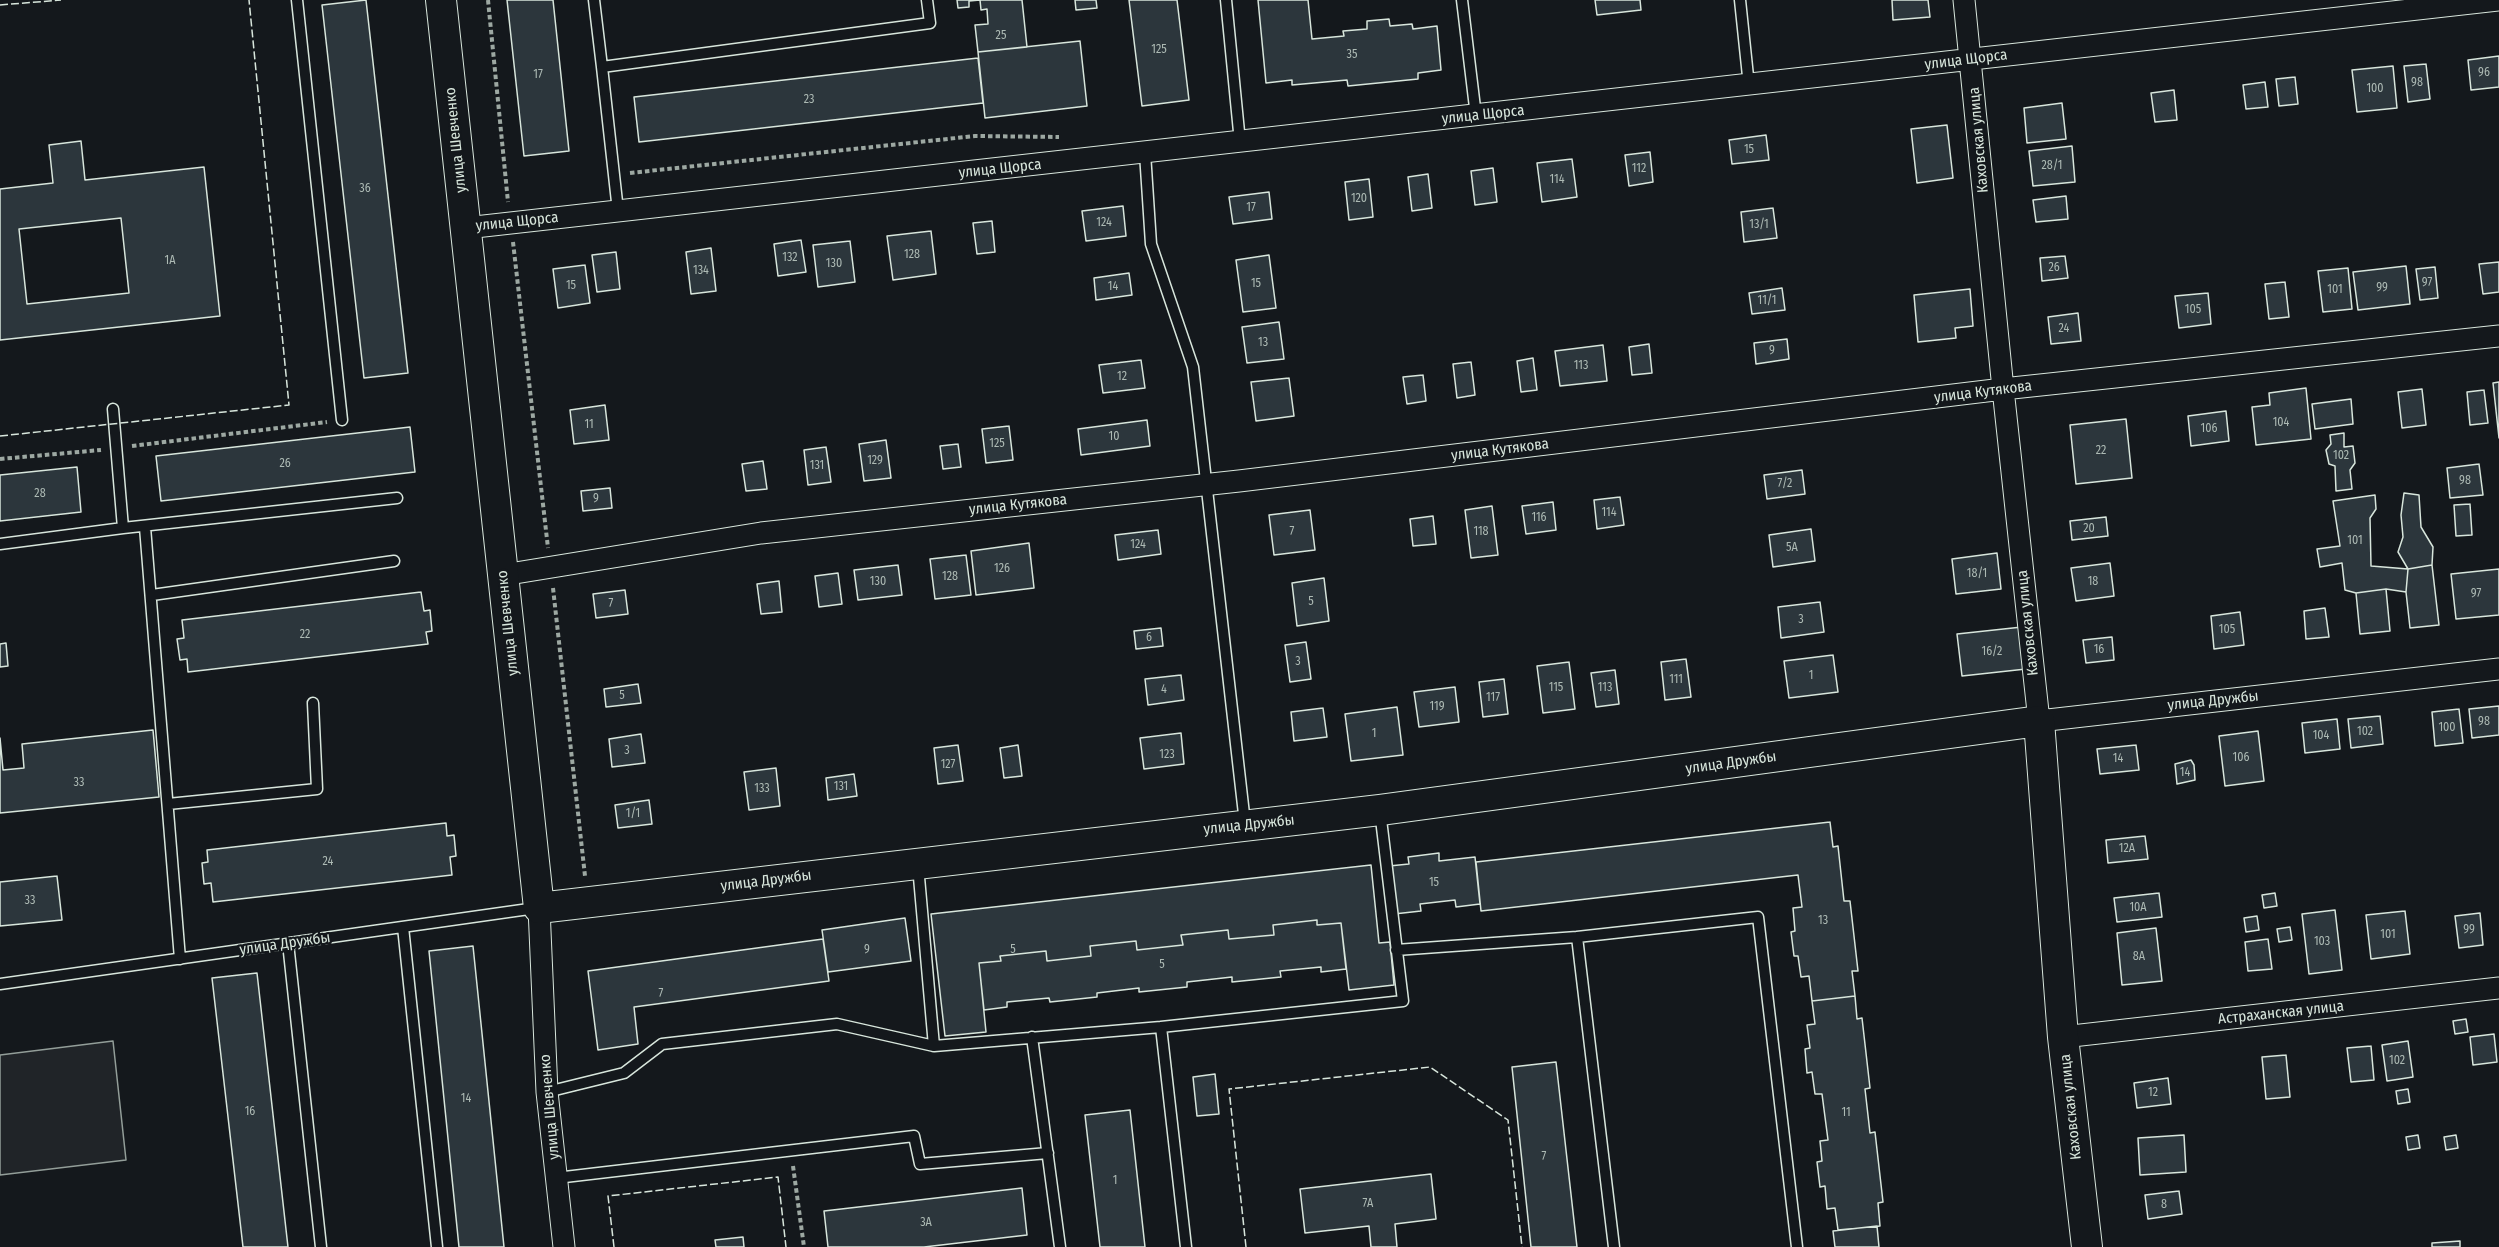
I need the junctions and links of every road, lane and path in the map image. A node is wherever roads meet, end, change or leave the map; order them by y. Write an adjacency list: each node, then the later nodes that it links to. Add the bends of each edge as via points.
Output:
1 (297, 0): 25 (lane)
2 (441, 0): 21 (street, улица Шевченко)
3 (488, 0): 20 (path)
4 (594, 0): 12 (lane)
5 (927, 0): 12 (lane, via 930,23)
6 (1226, 0): 16 (lane)
7 (1462, 0): 14 (lane)
8 (1740, 0): 13 (lane)
9 (1964, 0): 11 (street, Каховская улица)
10 (2499, 0): 11 (street, улица Щорса)
11 (1971, 59): 13 (street, улица Щорса); 23 (street, Каховская улица)
12 (602, 67): 18 (lane)
13 (1749, 86): 14 (street, улица Щорса)
14 (1476, 116): 16 (street, улица Щорса)
15 (1069, 137): 18 (path, via 975,136)
16 (1240, 142): 17 (street, улица Щорса)
17 (1145, 153): 19 (street, улица Щорса); 28 (lane, via 1152,244 1193,367)
18 (614, 175): 19 (lane)
19 (618, 211): 20 (street, улица Щорса)
20 (510, 223): 21 (street, улица Щорса); 34 (path)
21 (466, 228): 35 (street, улица Шевченко)
22 (2499, 336): 23 (street, улица Кутякова)
23 (2003, 390): 28 (street, улица Кутякова); 39 (street, Каховская улица)
24 (113, 409): 26 (lane)
25 (342, 420): 26 (path)
26 (116, 448): 27 (path); 31 (lane)
27 (0, 459)
28 (1207, 485): 34 (street, улица Кутякова, via 761,533); 42 (lane)
29 (397, 498): 30 (lane)
30 (145, 527): 31 (lane); 36 (lane)
31 (123, 528): 32 (lane)
32 (0, 544)
33 (394, 561): 36 (lane)
34 (550, 567): 35 (street, улица Кутякова); 44 (path)
35 (503, 575): 45 (street, улица Шевченко)
36 (152, 595): 40 (lane)
37 (2499, 669): 39 (street, улица Дружбы)
38 (313, 703): 40 (lane, via 317,789)
39 (2039, 721): 41 (street, улица Дружбы); 55 (street, Каховская улица)
40 (168, 804): 50 (lane)
41 (1380, 810): 42 (street, улица Дружбы); 49 (lane)
42 (1245, 826): 43 (street, улица Дружбы)
43 (918, 862): 44 (street, улица Дружбы); 56 (lane)
44 (588, 902): 45 (street, улица Дружбы)
45 (539, 908): 46 (lane, улица Дружбы); 57 (street, улица Шевченко)
46 (403, 927): 48 (lane, улица Дружбы); 62 (lane)
47 (1577, 937): 49 (lane); 67 (lane); 68 (lane, via 1758,917)
48 (288, 944): 50 (lane, улица Дружбы); 61 (lane)
49 (1396, 950): 53 (lane, via 1403,1001)
50 (180, 959): 51 (lane, улица Дружбы)
51 (0, 984)
52 (2499, 988): 55 (street, Астраханская улица)
53 (1161, 1027): 54 (lane); 66 (lane)
54 (1032, 1037): 56 (lane); 59 (lane)
55 (2063, 1037): 69 (street, Каховская улица)
56 (934, 1046): 57 (lane, via 837,1024 662,1044 624,1073)
57 (547, 1092): 60 (street, улица Шевченко)
58 (791, 1150): 59 (lane, via 914,1136 920,1164); 60 (lane); 64 (path)
59 (1048, 1154): 65 (lane)
60 (556, 1178): 63 (street, улица Шевченко)
61 (321, 1247)
62 (437, 1247)
63 (564, 1247)
64 (804, 1247)
65 (1060, 1247)
66 (1186, 1247)
67 (1614, 1247)
68 (1797, 1247)
69 (2087, 1247)

